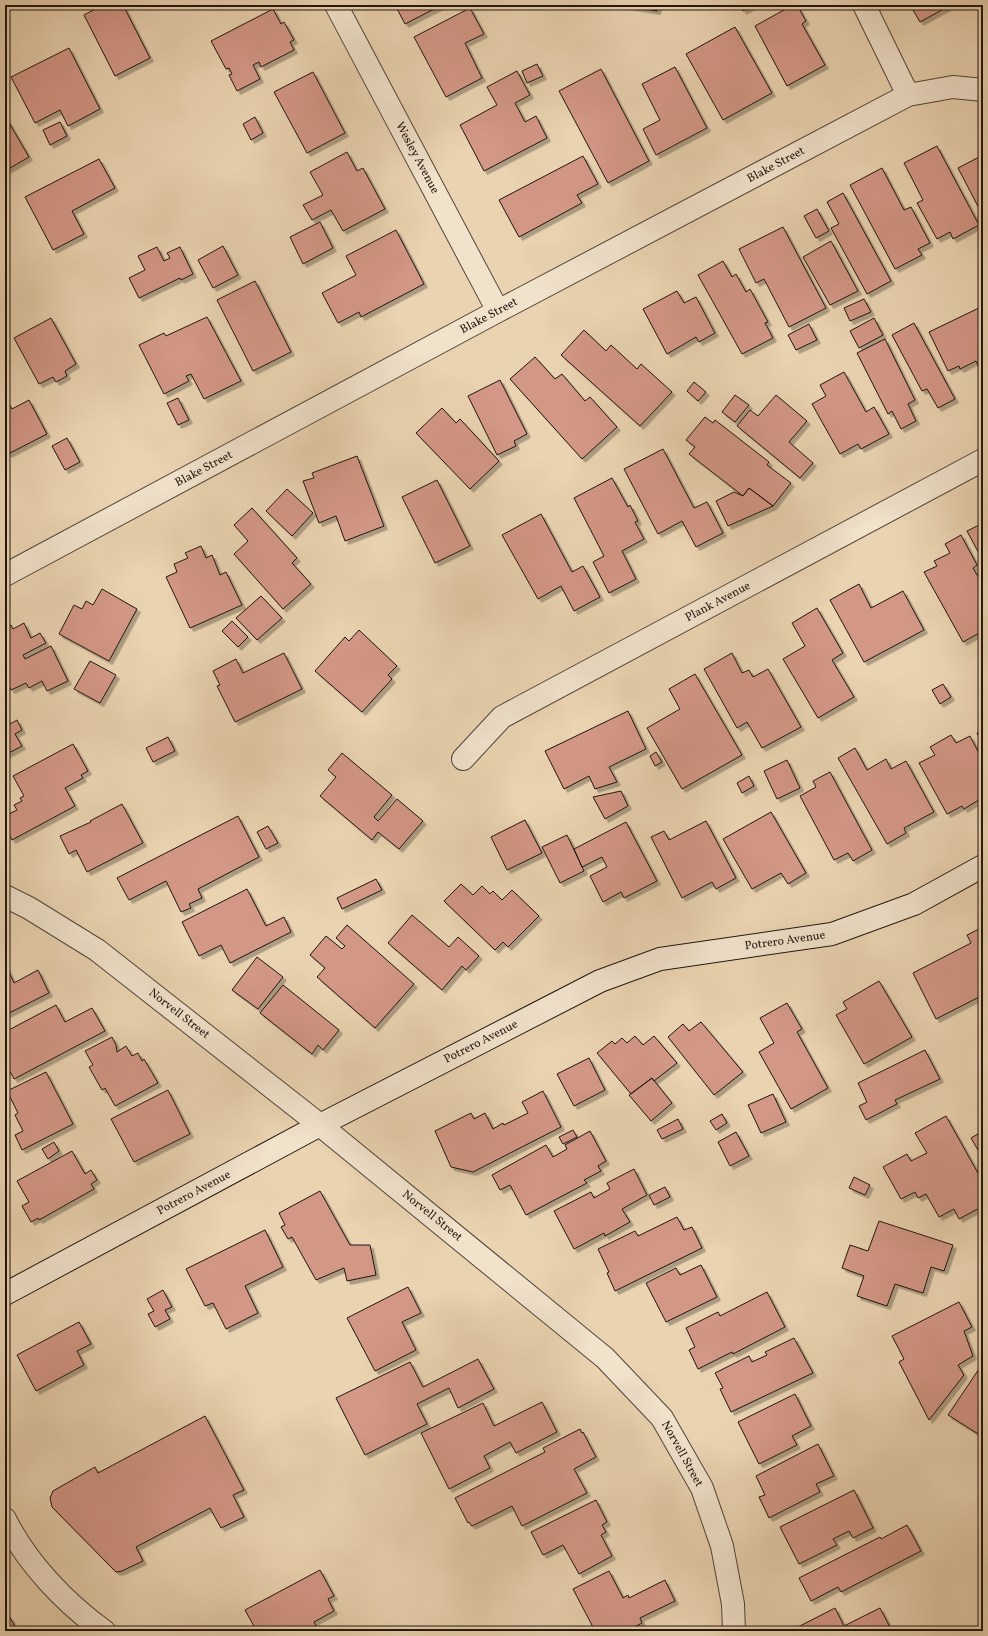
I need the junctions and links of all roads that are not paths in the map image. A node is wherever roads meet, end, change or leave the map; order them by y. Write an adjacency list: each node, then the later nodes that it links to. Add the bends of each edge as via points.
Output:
1 (336, 5): 5 (street, Wesley Avenue)
2 (864, 5): 4 (street)
3 (983, 90): 4 (street, Blake Street, via 953,87)
4 (908, 95): 5 (street, Blake Street)
5 (498, 311): 7 (street, Blake Street)
6 (983, 460): 8 (street, Plank Avenue, via 502,717)
7 (5, 575)
8 (463, 758)
9 (983, 866): 11 (street, Potrero Avenue, via 914,904 832,934 660,959 600,981)
10 (5, 896): 11 (street, Norvell Street, via 97,950)
11 (320, 1125): 12 (street, Potrero Avenue); 15 (street, Norvell Street, via 605,1358 662,1418 702,1488 722,1546 733,1604)
12 (5, 1294)
13 (5, 1519): 14 (street, via 42,1575)
14 (104, 1631)
15 (734, 1631)

